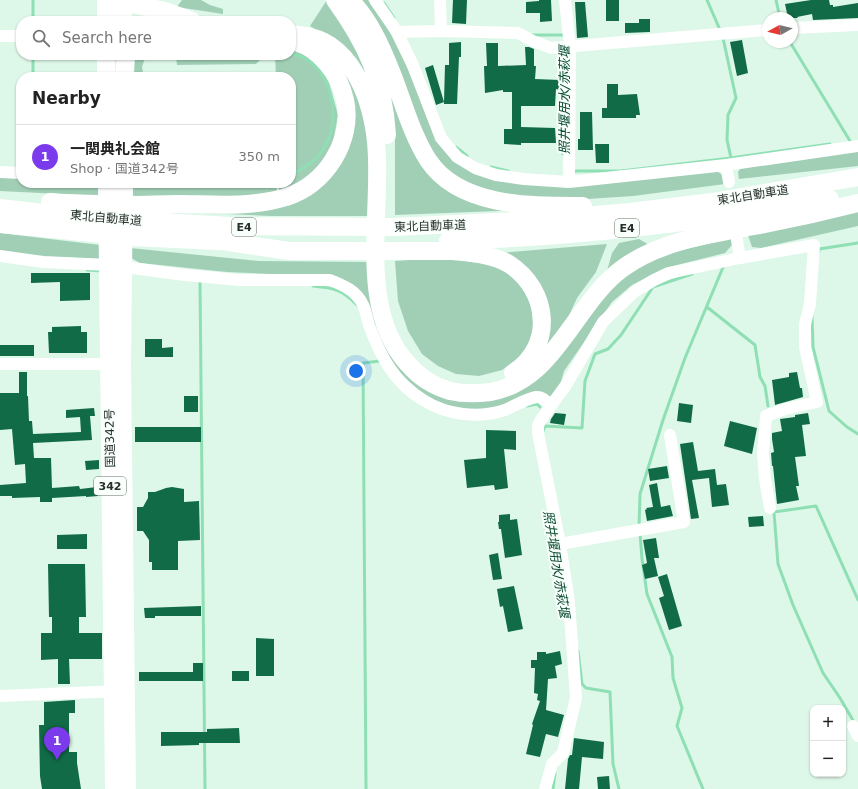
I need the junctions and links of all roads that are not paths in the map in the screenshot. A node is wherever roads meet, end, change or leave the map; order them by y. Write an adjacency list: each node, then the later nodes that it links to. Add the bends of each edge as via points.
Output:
1 (335, 0): 41 (highway, via 350,20 369,55 381,91 387,146 387,291 401,338 418,360 438,375 464,383 479,384 506,378 528,361 540,336 542,321 541,306 528,280 507,264 492,257)
2 (350, 0): 33 (highway, via 378,40 414,134 429,162 456,186 480,197 534,206 582,206)
3 (375, 0): 14 (street)
4 (440, 0): 13 (street)
5 (565, 0): 19 (street)
6 (118, 1): 7 (highway); 8 (highway); 9 (highway)
7 (109, 16)
8 (122, 16)
9 (179, 16)
10 (858, 25): 11 (street)
11 (798, 28)
12 (762, 30): 19 (street)
13 (441, 31): 14 (street); 19 (street, via 518,33 551,48)
14 (397, 32): 29 (street, via 442,138 457,157 475,168 496,175)
15 (296, 34): 36 (highway, via 306,35 327,43 343,57 364,90 371,109 377,150 375,261 383,317 389,334 404,360 417,374 448,390 479,394 510,387 525,378 557,346 607,281 639,258 678,242)
16 (0, 36): 17 (street)
17 (16, 36)
18 (296, 42): 39 (highway, via 308,47 323,59 334,73 345,101 346,116 340,147 326,171 315,182 287,197)
19 (570, 47): 29 (street)
20 (106, 60): 22 (highway)
21 (125, 60): 23 (highway)
22 (106, 72)
23 (124, 72)
24 (858, 146): 25 (street)
25 (726, 165): 29 (street); 30 (street)
26 (0, 172): 27 (street)
27 (16, 173)
28 (858, 177): 33 (highway, 東北自動車道 / E4)
29 (569, 182)
30 (729, 182)
31 (108, 188): 46 (highway, 国道342号 / 342)
32 (124, 188): 46 (highway, 国道342号 / 342)
33 (797, 188): 41 (highway, 東北自動車道 / E4, via 712,202 535,220)
34 (858, 194): 41 (highway, 東北自動車道 / E4, via 710,218 585,232 477,240)
35 (0, 199): 38 (highway)
36 (858, 203)
37 (0, 208): 38 (highway, 東北自動車道 / E4)
38 (79, 217): 39 (highway); 39 (highway, 東北自動車道 / E4); 40 (highway, 東北自動車道 / E4)
39 (133, 221): 43 (highway, 東北自動車道 / E4, via 230,226); 43 (highway, 東北自動車道 / E4, via 228,242)
40 (0, 224)
41 (394, 240): 43 (highway, 東北自動車道 / E4); 43 (highway, E4)
42 (737, 240): 45 (street)
43 (356, 241)
44 (0, 256): 46 (street, via 43,262)
45 (740, 258): 49 (street, via 669,273 634,292 603,322 566,386); 51 (street, via 814,245 810,304 804,324 805,347 817,402 766,416 763,453)
46 (116, 265): 48 (highway, 国道342号 / 342); 49 (street, via 239,280 330,280 352,291 363,304 384,360 398,380 422,400 444,410 473,415 504,410 536,397)
47 (0, 364): 48 (street)
48 (115, 364): 53 (highway, 国道342号 / 342)
49 (551, 405): 52 (street, via 540,421 538,433)
50 (670, 435): 52 (street, via 684,522)
51 (770, 508)
52 (560, 544): 57 (street, via 569,602 576,698 563,753 552,764)
53 (120, 691): 54 (street); 55 (highway, 国道342号 / 342); 56 (highway, 国道342号 / 342)
54 (0, 696)
55 (114, 789)
56 (127, 789)
57 (545, 789)

